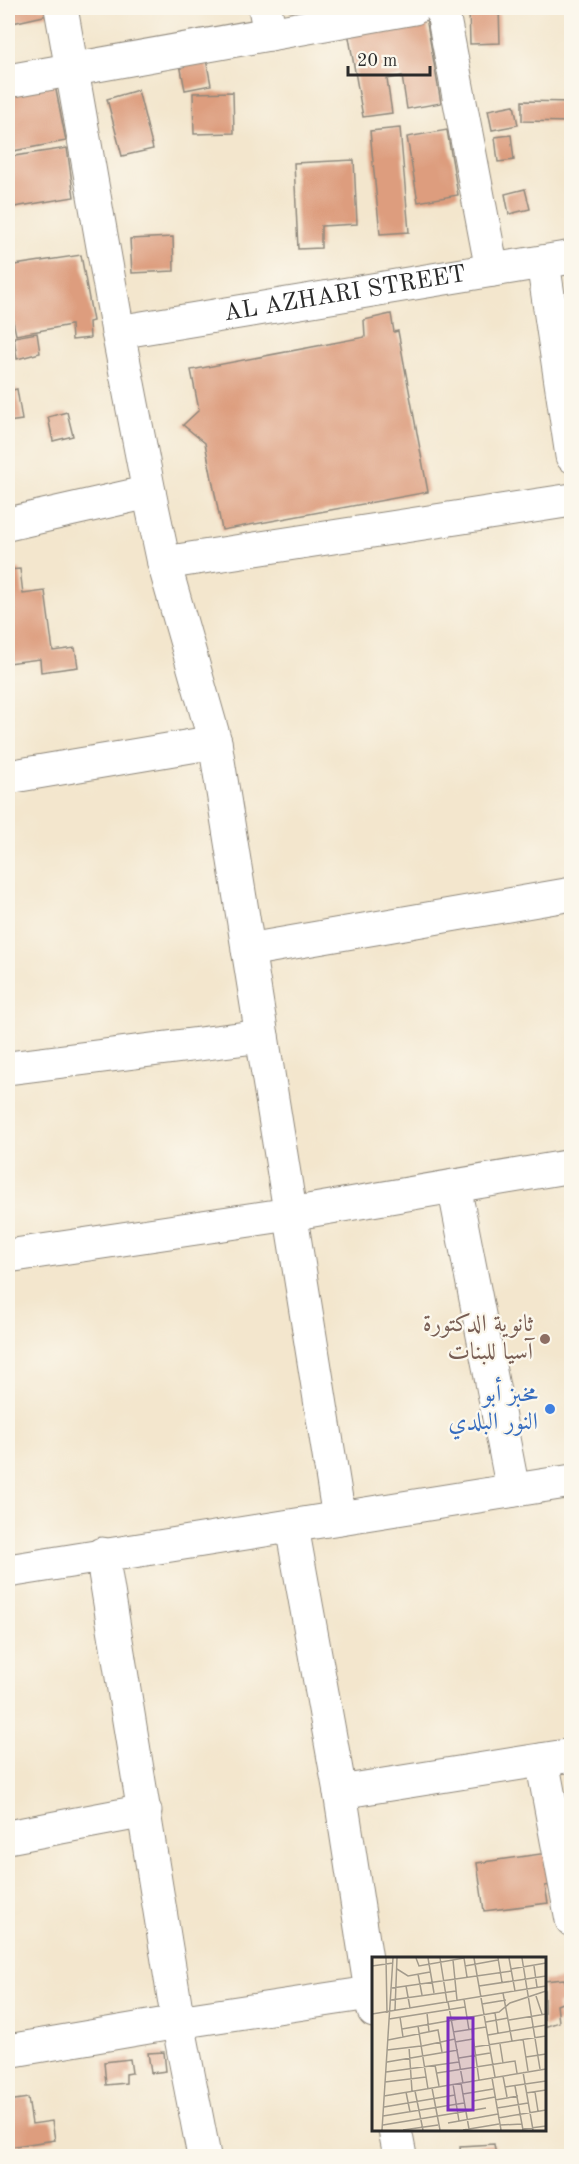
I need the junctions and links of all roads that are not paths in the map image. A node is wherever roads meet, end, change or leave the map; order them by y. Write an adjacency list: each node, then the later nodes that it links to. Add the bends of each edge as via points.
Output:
1 (61, 8): 5 (street)
2 (414, 8): 4 (street)
3 (442, 8): 8 (street)
4 (268, 21): 5 (street)
5 (72, 69): 6 (street); 9 (street)
6 (8, 81)
7 (557, 259): 8 (street, AL AZHARI STREET); 10 (street)
8 (492, 270): 9 (street, AL AZHARI STREET)
9 (118, 332): 11 (street)
10 (572, 456)
11 (149, 492): 13 (street); 14 (street)
12 (572, 500): 14 (street)
13 (8, 524)
14 (164, 563): 15 (street)
15 (215, 742): 16 (street); 18 (street)
16 (8, 777)
17 (572, 894): 18 (street)
18 (248, 950): 19 (street)
19 (262, 1036): 20 (street); 23 (street)
20 (8, 1068)
21 (572, 1166): 22 (street)
22 (454, 1186): 23 (street); 26 (street)
23 (290, 1214): 24 (street); 27 (street)
24 (8, 1256)
25 (572, 1481): 26 (street)
26 (513, 1490): 27 (street)
27 (339, 1518): 28 (street)
28 (292, 1527): 29 (street); 32 (street)
29 (102, 1554): 30 (street); 33 (street)
30 (8, 1571)
31 (557, 1758): 32 (street); 35 (street)
32 (340, 1792): 36 (street)
33 (145, 1811): 34 (street); 37 (street)
34 (8, 1837)
35 (572, 1920)
36 (372, 2002): 37 (street)
37 (178, 2022): 38 (street); 40 (street)
38 (8, 2051)
39 (395, 2131): 41 (street)
40 (204, 2157)
41 (400, 2157)

